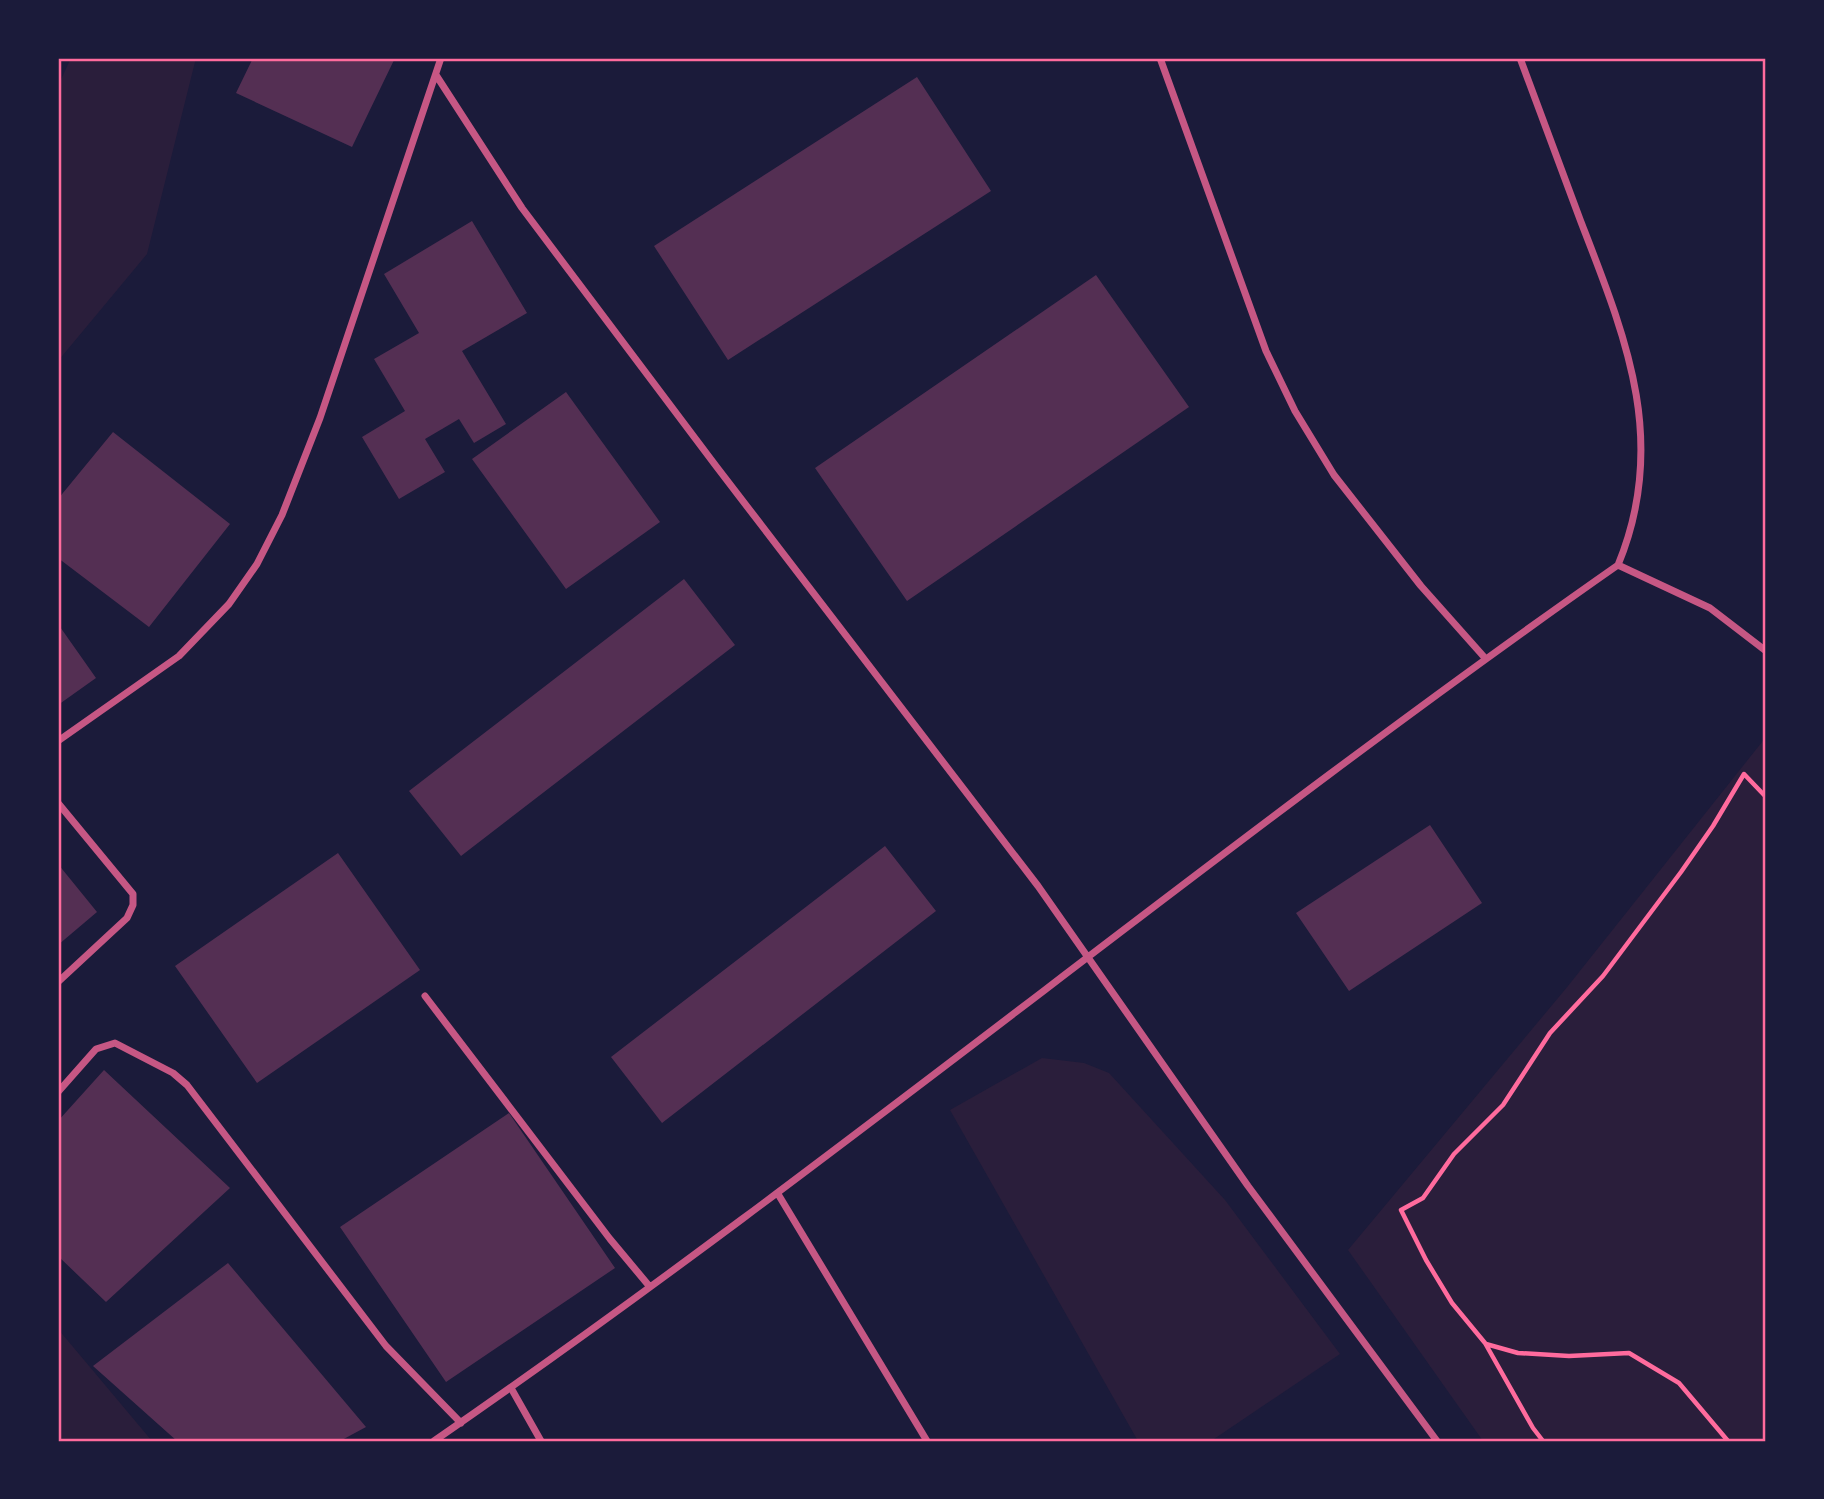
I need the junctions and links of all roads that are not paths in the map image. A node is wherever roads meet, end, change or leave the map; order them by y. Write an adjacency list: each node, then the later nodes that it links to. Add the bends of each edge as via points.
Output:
1 (440, 58): 4 (street)
2 (1160, 58): 7 (street, via 1266,351 1296,411 1334,475)
3 (1520, 58): 5 (street, via 1612,299 1636,388 1643,445 1631,534)
4 (436, 75): 8 (street, via 320,418 282,515 257,564 229,604 179,656); 10 (street, via 522,208)
5 (1618, 565): 6 (street, via 1710,608); 7 (street)
6 (1766, 650)
7 (1485, 658): 10 (street)
8 (58, 741)
9 (58, 803): 11 (street, via 133,894 127,918)
10 (1088, 958): 14 (street); 21 (street, via 1248,1186)
11 (58, 982)
12 (425, 996): 15 (street)
13 (58, 1092): 17 (street, via 96,1049 115,1043 173,1073 187,1085 386,1346)
14 (778, 1194): 15 (street); 20 (street)
15 (650, 1287): 16 (street)
16 (511, 1388): 17 (street); 19 (street)
17 (461, 1423): 18 (street)
18 (434, 1441)
19 (541, 1441)
20 (927, 1441)
21 (1437, 1441)

